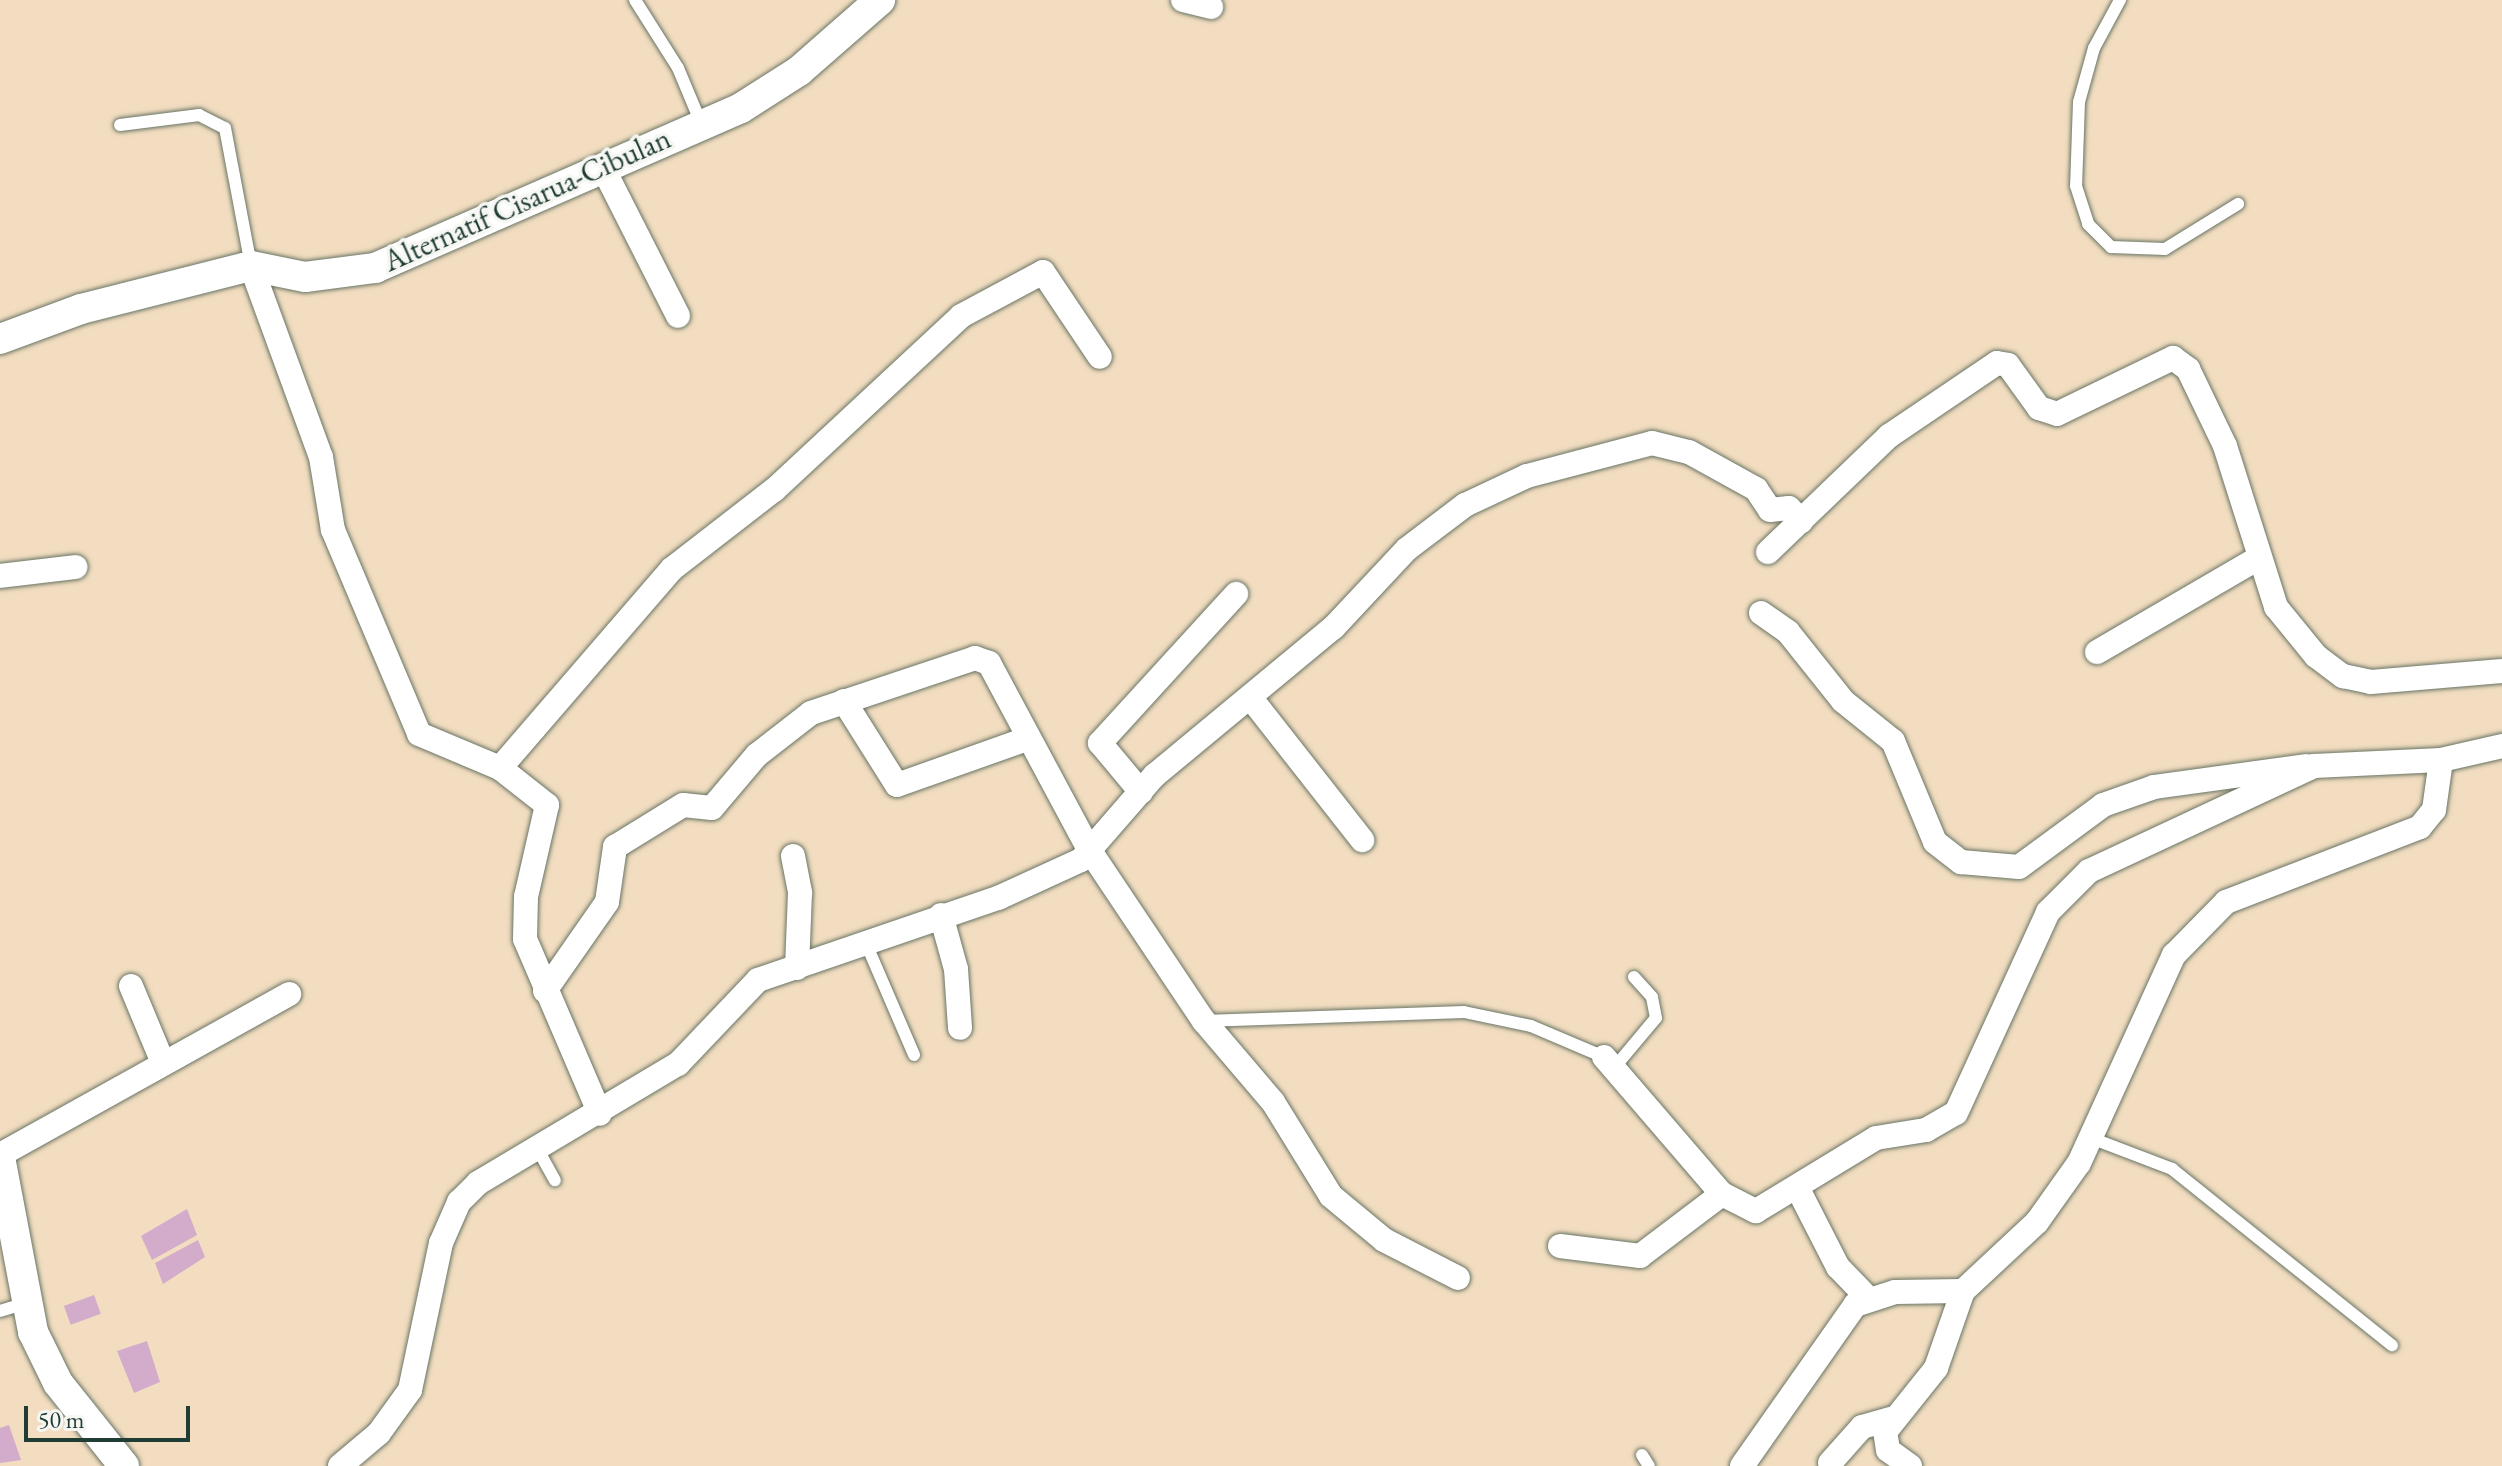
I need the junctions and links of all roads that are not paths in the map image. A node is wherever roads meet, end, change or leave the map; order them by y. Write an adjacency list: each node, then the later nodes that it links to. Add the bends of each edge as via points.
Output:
1 (635, 0): 6 (lane, via 682,75)
2 (880, 0): 6 (street, Alternatif Cisarua-Cibulan, via 799,71)
3 (1183, 0): 5 (street)
4 (2120, 0): 9 (lane, via 2094,48 2079,102 2076,186 2088,224 2111,247 2165,249)
5 (1211, 7)
6 (702, 124): 8 (street, Alternatif Cisarua-Cibulan)
7 (120, 125): 10 (lane, via 199,115 225,128)
8 (602, 166): 10 (street, Alternatif Cisarua-Cibulan, via 375,268 305,277); 11 (street)
9 (2238, 204)
10 (251, 266): 12 (street, Alternatif Cisarua-Cibulan, via 81,309); 29 (street, via 321,457 333,530 419,734)
11 (678, 316)
12 (0, 339)
13 (1100, 357): 29 (street, via 1043,272 961,316 774,490 672,569)
14 (1801, 521): 15 (street); 16 (street, via 1889,436 1997,363 2008,365 2039,408 2057,414 2173,358 2188,369 2225,446); 23 (street, via 1789,508 1770,510 1756,489 1689,452 1652,443 1527,476 1426,532 1376,590)
15 (1768, 552)
16 (2257, 559): 21 (street); 22 (street, via 2294,633 2343,676 2378,682)
17 (75, 567): 18 (street)
18 (0, 576)
19 (1236, 594): 30 (street, via 1100,743)
20 (1761, 613): 28 (street, via 1788,632 1843,701 1885,730 1935,842 1961,862 2019,867 2103,805 2154,787 2262,767)
21 (2097, 652)
22 (2502, 671)
23 (1250, 697): 30 (street); 31 (street)
24 (844, 701): 25 (street, via 897,785); 25 (street, via 975,658 989,663); 39 (street, via 783,734 712,808 683,805 615,847 607,902)
25 (1027, 739): 32 (street)
26 (2502, 746): 27 (street)
27 (2441, 760): 28 (street); 47 (street, via 2434,810 2413,832 2268,880 2202,923 2164,973)
28 (2314, 766): 51 (street, via 2072,882 2048,912 1956,1113 1926,1130 1876,1138)
29 (500, 768): 39 (street, via 547,805 526,897 525,939)
30 (1141, 792): 32 (street)
31 (1362, 840)
32 (1088, 848): 34 (street, via 1081,860 1031,885); 41 (street)
33 (793, 856): 36 (street, via 800,893)
34 (941, 915): 35 (street); 42 (street, via 956,969)
35 (865, 941): 36 (street); 43 (lane)
36 (797, 968): 46 (street, via 748,987 692,1053)
37 (1634, 977): 44 (lane, via 1656,1004 1656,1018)
38 (131, 986): 45 (street)
39 (545, 991): 46 (street)
40 (289, 994): 45 (street)
41 (1204, 1021): 44 (lane, via 1464,1012 1531,1026); 54 (street, via 1255,1078 1344,1210)
42 (960, 1028)
43 (914, 1055)
44 (1609, 1062): 52 (street)
45 (163, 1063): 49 (street)
46 (600, 1114): 48 (street)
47 (2091, 1138): 55 (street, via 2037,1222); 58 (lane, via 2172,1169)
48 (537, 1148): 50 (lane); 62 (street, via 459,1202 436,1259 410,1390 379,1433)
49 (0, 1156): 57 (street)
50 (555, 1180)
51 (1797, 1187): 52 (street, via 1756,1211); 56 (street, via 1838,1267)
52 (1722, 1194): 53 (street, via 1640,1256)
53 (1560, 1246)
54 (1458, 1278)
55 (1963, 1291): 56 (street); 59 (street, via 1936,1368)
56 (1867, 1297): 63 (street, via 1833,1326)
57 (12, 1308): 61 (street, via 58,1383)
58 (2392, 1345)
59 (1893, 1418): 60 (street, via 1862,1427); 64 (street, via 1885,1442)
60 (1830, 1463)
61 (124, 1466)
62 (340, 1466)
63 (1742, 1466)
64 (1910, 1466)

